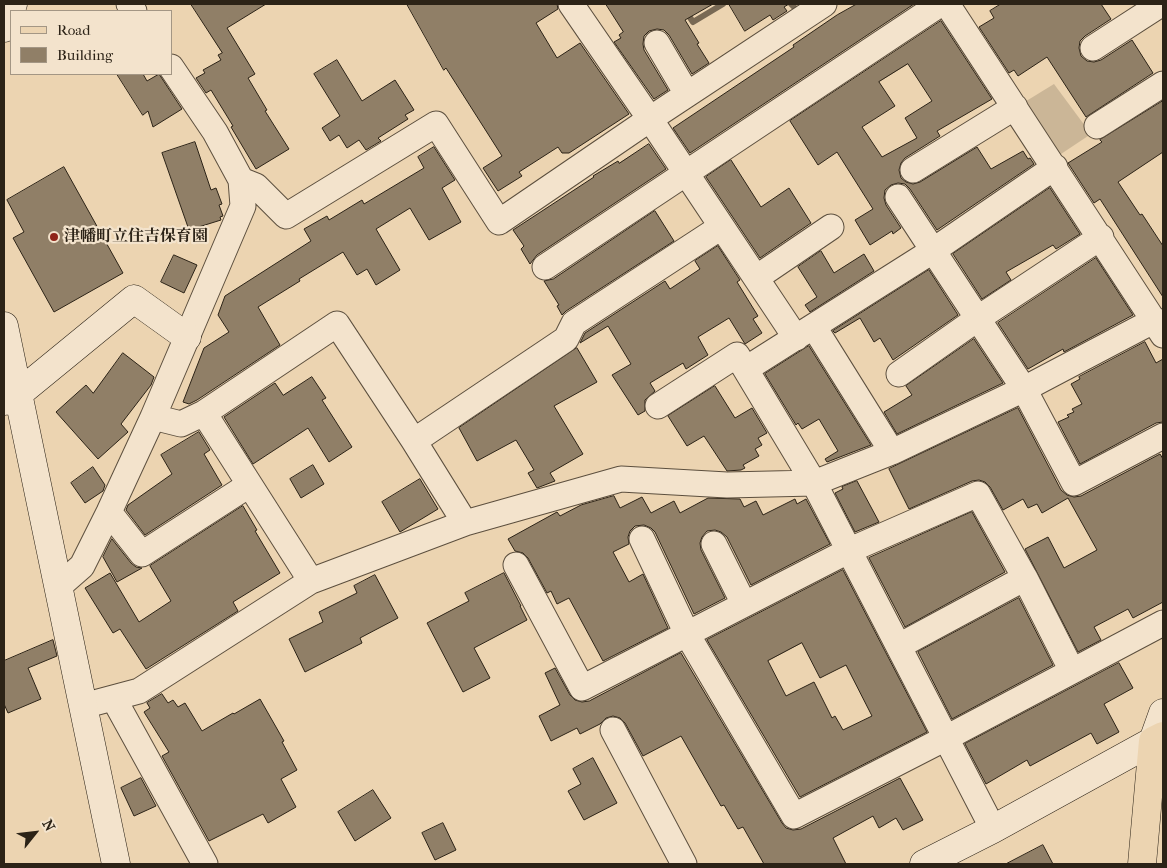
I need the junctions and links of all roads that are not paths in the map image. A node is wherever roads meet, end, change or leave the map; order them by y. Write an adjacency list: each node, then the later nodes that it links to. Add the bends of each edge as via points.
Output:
1 (571, 4): 14 (street)
2 (824, 4): 12 (street)
3 (940, 4): 18 (street)
4 (947, 4): 13 (street)
5 (1160, 4): 9 (street)
6 (10, 12): 7 (street)
7 (4, 28)
8 (656, 43): 12 (street)
9 (1093, 48)
10 (172, 68): 19 (street, via 215,132)
11 (1163, 84): 15 (street)
12 (687, 94): 14 (street)
13 (1015, 107): 16 (street); 17 (street)
14 (650, 119): 18 (street); 19 (street, via 499,222 436,124 286,216 256,186)
15 (1097, 126)
16 (1055, 167): 23 (street); 24 (street)
17 (913, 170)
18 (686, 174): 21 (street); 25 (street)
19 (241, 180): 31 (street, via 243,206)
20 (898, 197): 24 (street)
21 (721, 227): 26 (street); 40 (street, via 574,324 566,339)
22 (831, 227): 26 (street)
23 (1101, 237): 27 (street); 29 (street)
24 (934, 250): 27 (street); 30 (street)
25 (545, 266)
26 (756, 278): 30 (street)
27 (977, 319): 33 (street); 34 (street)
28 (4, 326): 35 (street)
29 (1159, 327): 34 (street)
30 (805, 332): 32 (street); 41 (street)
31 (187, 337): 35 (street, via 134,299); 38 (street)
32 (746, 369): 36 (street, via 737,355 674,385); 42 (street)
33 (898, 374)
34 (1024, 389): 39 (street, via 1074,483); 41 (street)
35 (11, 398): 52 (street)
36 (658, 406)
37 (204, 413): 38 (street, via 181,424); 40 (street, via 337,324); 43 (street)
38 (153, 417): 44 (street)
39 (1163, 436)
40 (414, 441): 45 (street)
41 (892, 452): 42 (street)
42 (814, 483): 45 (street, via 727,485 621,479); 48 (street)
43 (249, 485): 44 (street, via 142,554); 51 (street)
44 (109, 512): 52 (street, via 82,566)
45 (465, 523): 51 (street)
46 (642, 538): 55 (street)
47 (714, 544): 53 (street)
48 (850, 550): 50 (street, via 978,494); 53 (street); 56 (street)
49 (516, 565): 55 (street, via 582,688)
50 (1024, 578): 56 (street); 57 (street)
51 (311, 581): 58 (street, via 139,691)
52 (58, 587): 59 (street)
53 (744, 604): 55 (street)
54 (1163, 623): 57 (street)
55 (687, 634): 62 (street, via 794,816)
56 (899, 646): 62 (street)
57 (1072, 671): 62 (street)
58 (114, 699): 59 (street); 67 (street)
59 (83, 706): 66 (street)
60 (1163, 713): 63 (street)
61 (613, 730): 68 (street)
62 (946, 738): 64 (street)
63 (1158, 739): 64 (street); 69 (main road)
64 (993, 829): 65 (street)
65 (940, 861)
66 (116, 864)
67 (205, 864)
68 (684, 864)
69 (1142, 864)

